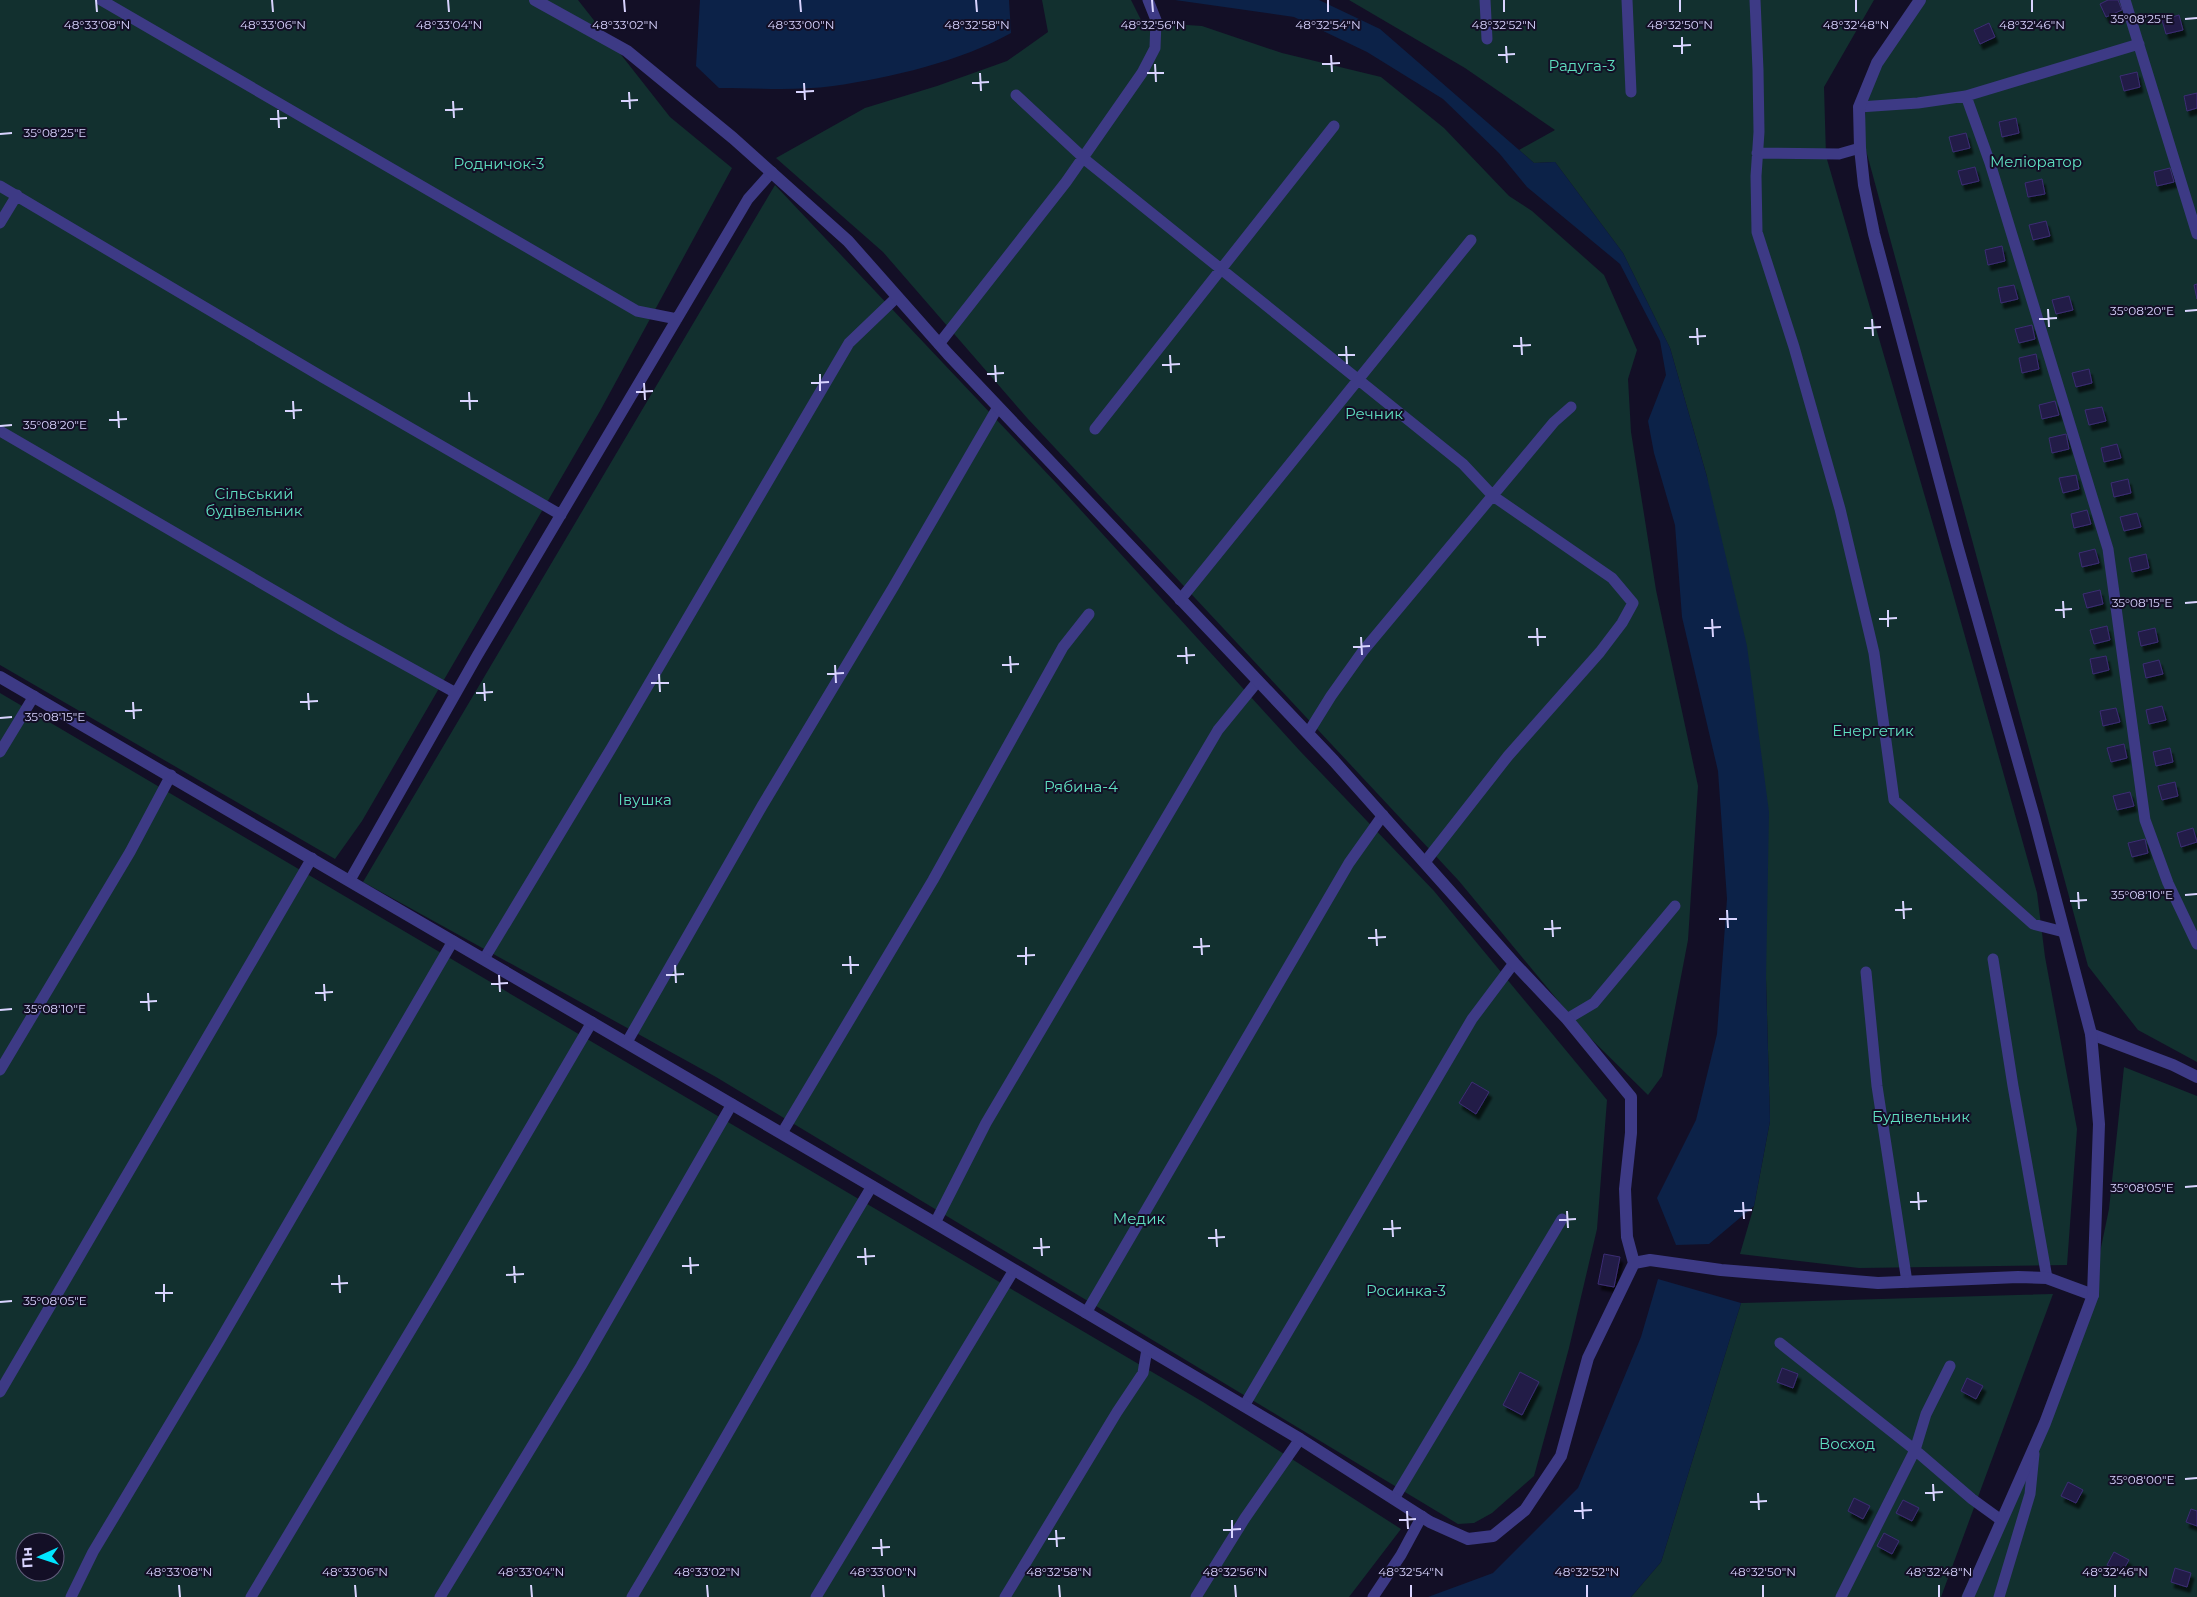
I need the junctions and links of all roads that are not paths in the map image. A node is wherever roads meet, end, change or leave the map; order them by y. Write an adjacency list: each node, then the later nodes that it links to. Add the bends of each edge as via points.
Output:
1 (101, 0): 27 (lane, via 637,311)
2 (536, 0): 19 (street, via 627,51)
3 (1148, 0): 18 (lane, via 1156,20 1155,48 1142,73)
4 (1485, 0): 9 (lane)
5 (1627, 0): 11 (lane)
6 (1755, 0): 17 (lane)
7 (1920, 0): 14 (street, via 1877,63)
8 (2125, 0): 10 (lane)
9 (1487, 39)
10 (2139, 44): 13 (lane); 23 (lane)
11 (1631, 92)
12 (1016, 95): 18 (lane)
13 (1966, 96): 14 (lane); 52 (lane, via 1993,173 2108,549 2145,820 2168,883)
14 (1859, 107): 16 (street)
15 (1334, 126): 25 (lane)
16 (1860, 148): 17 (lane, via 1838,154); 50 (street, via 1874,234)
17 (1757, 153): 50 (lane, via 1757,232 1794,347 1840,510 1874,654 1894,800 2033,924)
18 (1082, 157): 25 (lane); 28 (lane)
19 (772, 172): 26 (street, via 848,241); 27 (lane, via 748,198)
20 (0, 186): 21 (lane)
21 (17, 195): 22 (lane); 35 (lane)
22 (0, 223)
23 (2197, 234)
24 (1471, 240): 29 (lane)
25 (1221, 269): 29 (lane); 32 (lane)
26 (897, 296): 28 (street); 53 (lane, via 849,343)
27 (677, 319): 35 (lane)
28 (939, 344): 30 (street)
29 (1358, 379): 34 (lane, via 1463,464); 36 (lane)
30 (998, 407): 36 (street); 60 (lane)
31 (1571, 407): 34 (lane, via 1554,422)
32 (1095, 429)
33 (0, 431): 40 (lane)
34 (1493, 496): 42 (lane, via 1363,651); 47 (lane, via 1612,578 1633,603 1600,652 1508,756)
35 (561, 515): 40 (lane)
36 (1180, 600): 39 (street)
37 (1089, 614): 64 (lane, via 1063,647 933,880)
38 (0, 677): 41 (street)
39 (1258, 682): 42 (street); 67 (lane, via 1218,730 986,1123)
40 (456, 693): 48 (lane)
41 (34, 696): 43 (lane); 44 (street)
42 (1308, 733): 45 (street)
43 (0, 752)
44 (170, 775): 46 (street); 61 (lane, via 130,852)
45 (1383, 815): 47 (street); 73 (lane, via 1349,863)
46 (312, 858): 48 (street); 77 (lane)
47 (1425, 862): 55 (street)
48 (350, 880): 51 (street)
49 (1675, 906): 57 (lane, via 1594,1003)
50 (2064, 932): 59 (street)
51 (453, 941): 53 (street); 85 (lane, via 93,1552)
52 (2197, 944)
53 (484, 959): 58 (street)
54 (1994, 959): 70 (lane)
55 (1514, 963): 57 (street); 78 (lane, via 1472,1019)
56 (1866, 972): 71 (lane, via 1877,1086)
57 (1566, 1019): 68 (street, via 1631,1097 1632,1133 1625,1188 1627,1237)
58 (592, 1022): 60 (street); 86 (lane)
59 (2092, 1034): 62 (street); 72 (street, via 2099,1124)
60 (627, 1042): 63 (street)
61 (0, 1070)
62 (2197, 1077)
63 (732, 1104): 64 (street); 87 (lane, via 581,1366)
64 (782, 1133): 65 (street)
65 (872, 1186): 67 (street); 88 (lane)
66 (1562, 1219): 82 (lane)
67 (935, 1223): 69 (street)
68 (1634, 1263): 71 (street, via 1650,1260 1721,1270 1878,1283); 83 (street, via 1588,1358 1561,1456 1525,1510 1493,1536 1468,1539)
69 (1014, 1270): 73 (street); 89 (lane)
70 (2047, 1278): 71 (street); 72 (street)
71 (1908, 1282)
72 (2093, 1294): 79 (street)
73 (1086, 1313): 75 (street)
74 (1780, 1343): 81 (lane)
75 (1147, 1349): 78 (street); 90 (lane, via 1143,1373)
76 (1950, 1366): 81 (lane, via 1926,1414)
77 (0, 1392)
78 (1244, 1406): 80 (street)
79 (2045, 1423): 84 (street); 95 (lane, via 2034,1456 2030,1494)
80 (1300, 1439): 82 (street); 91 (lane, via 1245,1518)
81 (1915, 1450): 84 (lane); 93 (lane)
82 (1394, 1499): 83 (street)
83 (1422, 1516): 92 (lane)
84 (2001, 1520): 94 (street)
85 (71, 1597)
86 (251, 1597)
87 (440, 1597)
88 (632, 1597)
89 (816, 1597)
90 (1005, 1597)
91 (1196, 1597)
92 (1373, 1597)
93 (1841, 1597)
94 (1968, 1597)
95 (1999, 1597)

